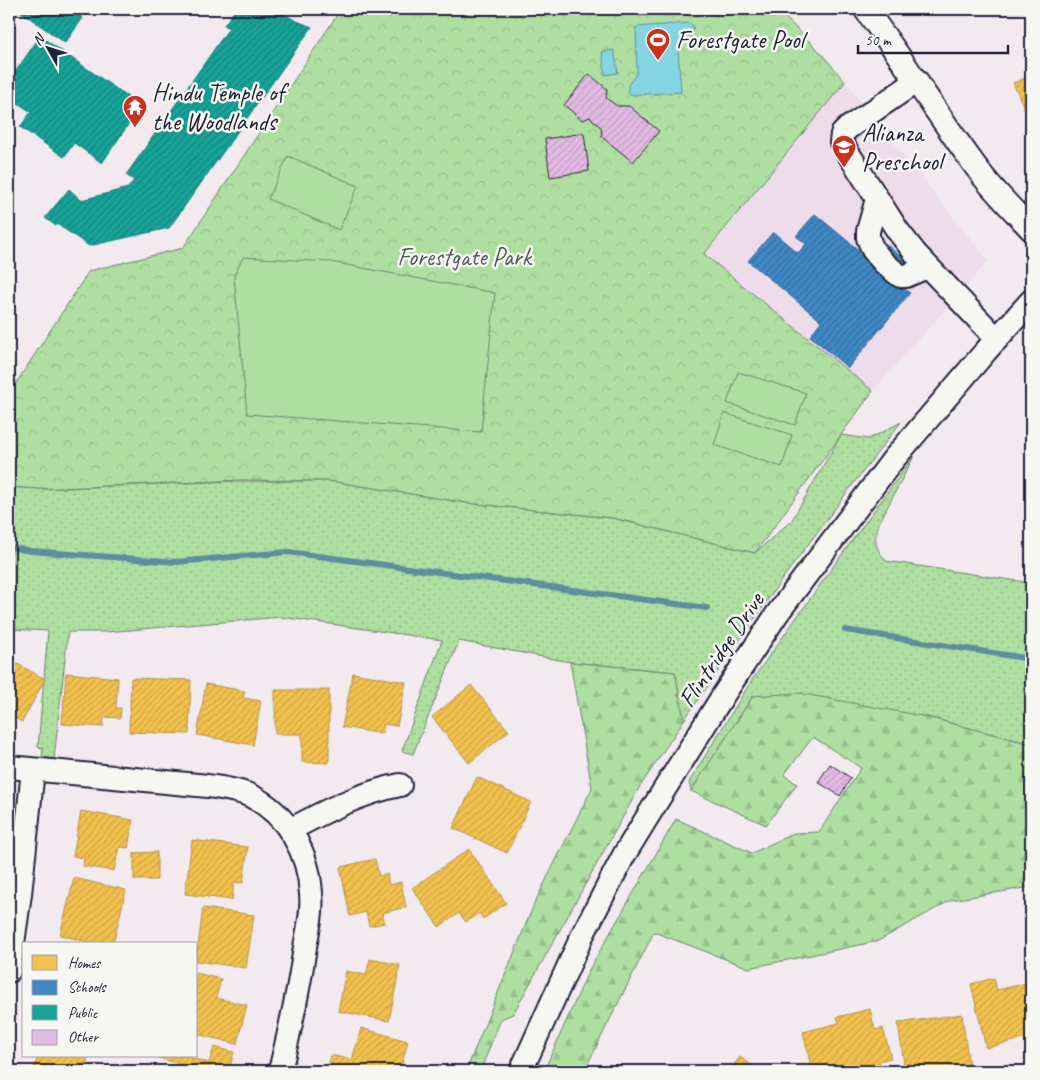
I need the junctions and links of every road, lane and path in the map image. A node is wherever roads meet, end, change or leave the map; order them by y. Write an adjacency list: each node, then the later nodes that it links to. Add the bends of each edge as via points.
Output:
1 (865, 9): 2 (street)
2 (917, 81): 3 (street, via 842,134 842,145); 4 (street, via 983,177)
3 (877, 199): 5 (street); 5 (street, via 868,231 873,250 900,276)
4 (1031, 229)
5 (927, 267): 7 (street)
6 (1031, 302): 7 (street, Flintridge Drive)
7 (996, 339): 14 (street, Flintridge Drive, via 892,461 777,614 724,694 624,856 583,934)
8 (9, 767): 9 (street)
9 (33, 770): 11 (street, via 227,789 265,804); 12 (street)
10 (400, 785): 11 (street, via 339,805)
11 (290, 830): 13 (street, via 304,858 312,895 298,994)
12 (9, 971)
13 (280, 1071)
14 (521, 1071)

